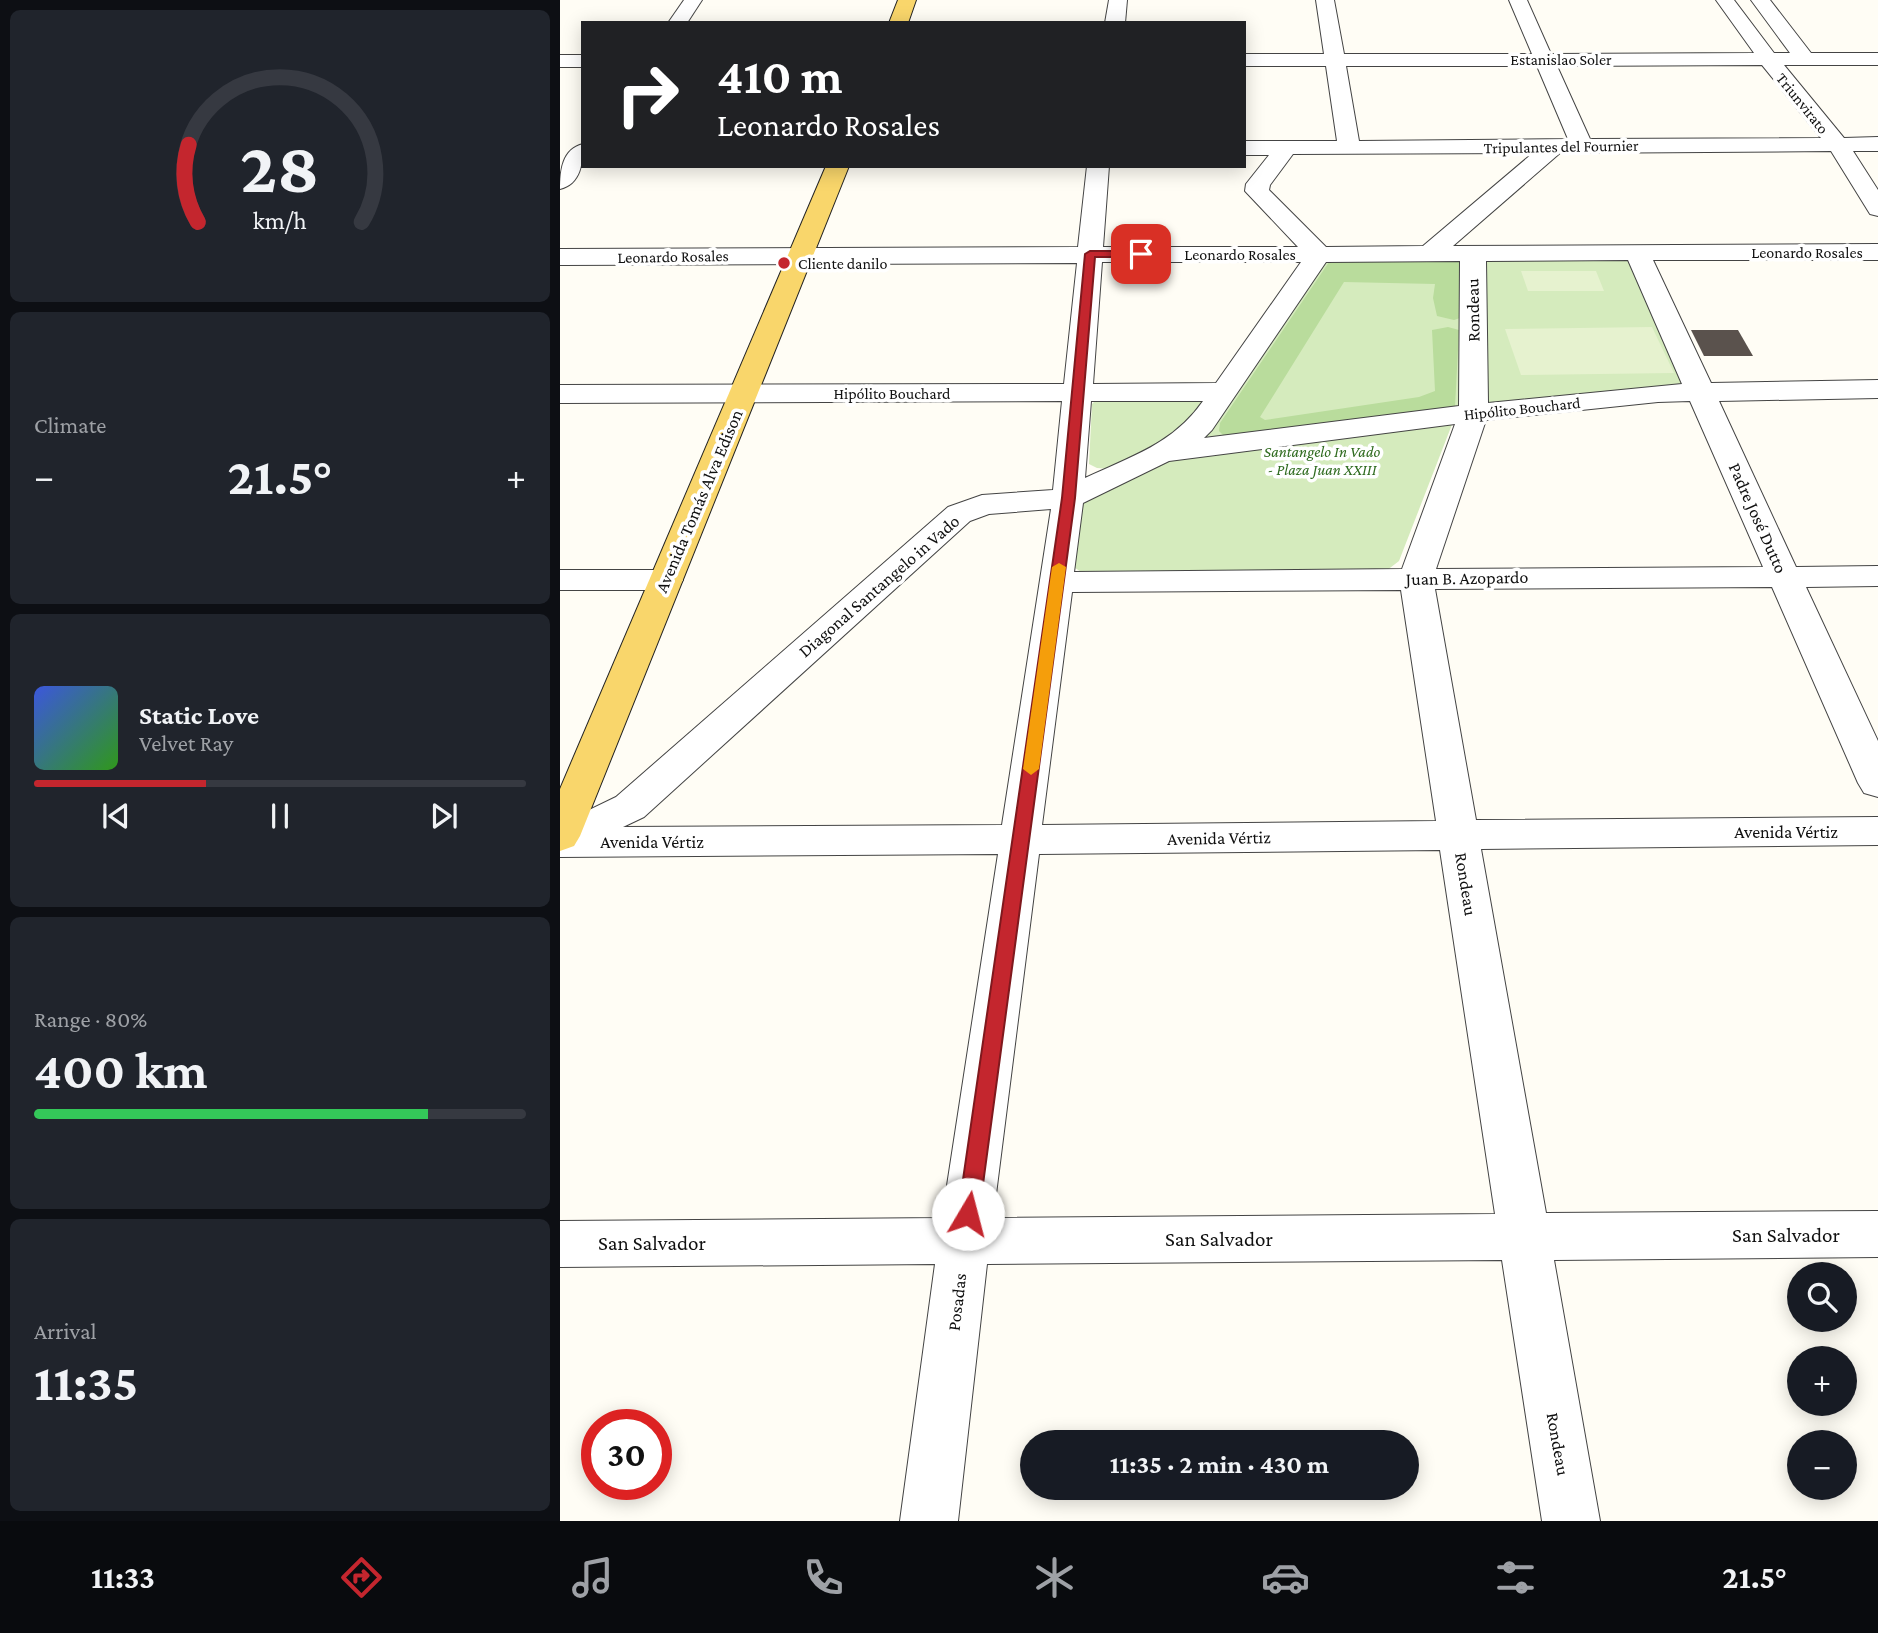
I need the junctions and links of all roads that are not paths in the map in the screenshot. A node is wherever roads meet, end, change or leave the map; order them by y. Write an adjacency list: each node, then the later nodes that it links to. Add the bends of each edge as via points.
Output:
1 (693, 0): 8 (street)
2 (907, 0): 9 (main road)
3 (1118, 0): 10 (street)
4 (1325, 0): 14 (street)
5 (1518, 0): 15 (street)
6 (1725, 0): 16 (street, Triunvirato)
7 (1760, 0): 11 (street)
8 (678, 21)
9 (899, 21)
10 (1115, 21)
11 (1805, 59): 12 (street, Estanislao Soler); 16 (street, Estanislao Soler)
12 (1878, 59)
13 (1246, 60): 14 (street, Estanislao Soler)
14 (1335, 60): 15 (street, Estanislao Soler); 23 (street)
15 (1545, 60): 16 (street, Estanislao Soler); 21 (street)
16 (1768, 60): 19 (street, Triunvirato)
17 (560, 61): 18 (street)
18 (581, 61)
19 (1836, 143): 20 (street, Tripulantes del Fournier); 21 (street, Tripulantes del Fournier); 32 (street, Triunvirato)
20 (1878, 144)
21 (1582, 146): 24 (street, Tripulantes del Fournier)
22 (1287, 147): 23 (street, Tripulantes del Fournier); 25 (street, Tripulantes del Fournier); 38 (street, via 1257,191)
23 (1349, 147): 24 (street, Tripulantes del Fournier)
24 (1553, 147): 34 (street)
25 (1246, 148)
26 (560, 150): 27 (street)
27 (581, 150)
28 (581, 153): 31 (street)
29 (837, 168): 39 (main road, Avenida Tomás Alva Edison)
30 (1098, 168): 37 (street, Posadas)
31 (560, 182)
32 (1878, 208)
33 (1878, 252): 36 (street, Leonardo Rosales)
34 (1430, 253): 35 (street, Leonardo Rosales); 38 (street, Leonardo Rosales)
35 (1473, 253): 36 (street, Leonardo Rosales); 47 (street, Rondeau)
36 (1637, 253): 42 (street, Padre José Dutto)
37 (1090, 254): 38 (street, Leonardo Rosales); 39 (street, Leonardo Rosales); 45 (street, Posadas)
38 (1319, 254): 43 (street, Diagonal Santangelo in Vado)
39 (801, 255): 40 (street, Leonardo Rosales); 44 (main road, Avenida Tomás Alva Edison)
40 (560, 257)
41 (1878, 389): 42 (street, Hipólito Bouchard)
42 (1700, 390): 47 (street, Hipólito Bouchard); 50 (street, Padre José Dutto)
43 (1224, 392): 45 (street, Hipólito Bouchard); 48 (street, Diagonal Santangelo in Vado, via 1202,424)
44 (744, 393): 45 (street, Hipólito Bouchard); 46 (street, Hipólito Bouchard); 54 (main road, Avenida Tomás Alva Edison)
45 (1077, 393): 49 (street, Posadas)
46 (560, 394)
47 (1474, 413): 48 (street, Hipólito Bouchard); 52 (street, Rondeau)
48 (1168, 452): 49 (street, Diagonal Santangelo in Vado)
49 (1068, 498): 55 (street, Posadas); 59 (street, Diagonal Santangelo in Vado, via 982,505 958,514 630,807)
50 (1784, 575): 51 (street, Juan B. Azopardo); 52 (street, Juan B. Azopardo); 56 (street, Padre José Dutto)
51 (1878, 576)
52 (1416, 578): 55 (street, Juan B. Azopardo); 58 (street, Rondeau)
53 (560, 580): 54 (street)
54 (666, 580): 59 (main road, Avenida Tomás Alva Edison)
55 (1057, 582): 60 (street, Posadas)
56 (1878, 783)
57 (1878, 831): 58 (street, Avenida Vértiz)
58 (1458, 834): 60 (street, Avenida Vértiz); 62 (street, Rondeau)
59 (560, 840): 60 (street, Avenida Vértiz)
60 (1020, 842): 63 (street, Posadas)
61 (1878, 1234): 62 (street, San Salvador)
62 (1522, 1237): 63 (street, San Salvador); 66 (street, Rondeau)
63 (964, 1241): 64 (street, San Salvador); 65 (street, Posadas)
64 (560, 1244)
65 (929, 1521)
66 (1571, 1521)

